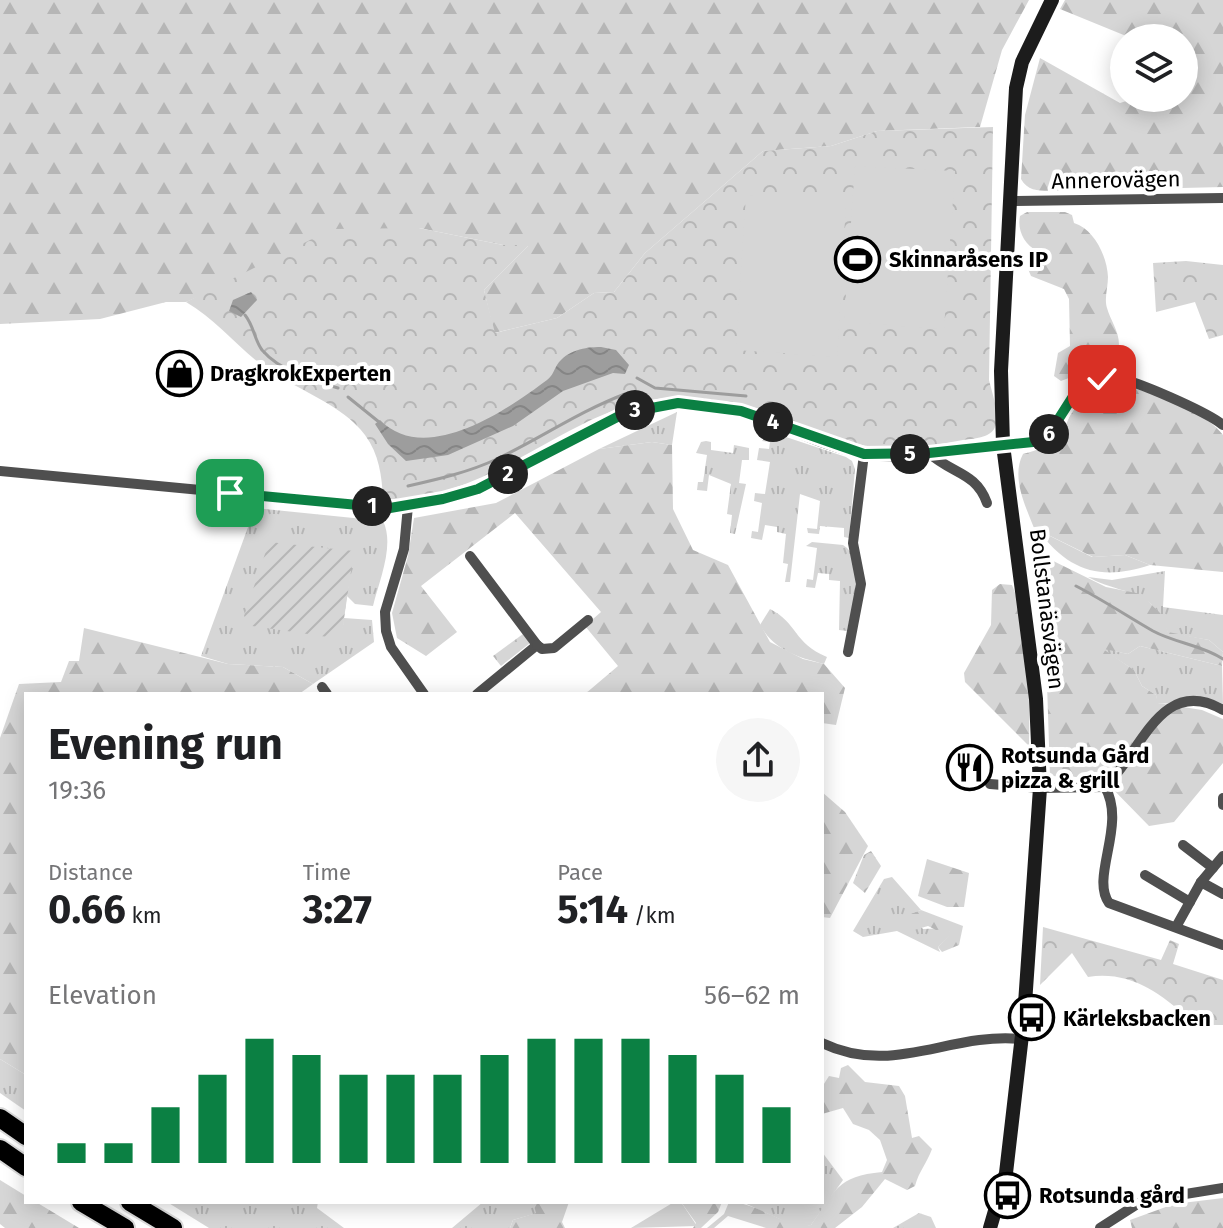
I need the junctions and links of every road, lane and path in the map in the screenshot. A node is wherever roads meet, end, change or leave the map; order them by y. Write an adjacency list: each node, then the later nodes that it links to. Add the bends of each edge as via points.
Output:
1 (1052, 0): 3 (street, Bollstanäsvägen, via 1022,62 1016,88)
2 (1223, 198): 3 (street, Annerovägen)
3 (1010, 201): 5 (street, Bollstanäsvägen, via 1001,371)
4 (1223, 425): 5 (street, via 1127,381 1102,379 1072,398 1049,434 1033,442)
5 (1003, 445): 6 (street); 20 (street, Bollstanäsvägen, via 1036,699)
6 (929, 453): 7 (street); 9 (street, via 981,487)
7 (864, 454): 10 (street, via 741,411 678,403 625,413 478,489); 14 (street, via 853,533 861,584)
8 (0, 471): 10 (street)
9 (987, 503)
10 (408, 506): 16 (street, via 404,549 385,612 386,631)
11 (470, 556): 13 (street)
12 (588, 620): 13 (street, via 554,648)
13 (537, 645): 15 (street)
14 (848, 652)
15 (491, 690)
16 (423, 692)
17 (1223, 710): 19 (street, via 1195,699 1169,708)
18 (990, 784): 20 (street)
19 (1105, 787): 20 (street); 30 (street, via 1113,808 1105,898 1119,909)
20 (1040, 788): 32 (street, Bollstanäsvägen)
21 (1223, 798): 22 (street)
22 (1223, 805)
23 (1183, 845): 25 (street)
24 (1223, 856): 25 (street)
25 (1213, 868): 27 (street)
26 (1145, 875): 29 (street)
27 (1201, 882): 28 (street); 29 (street)
28 (1223, 894)
29 (1190, 902): 30 (street)
30 (1176, 927): 31 (street)
31 (1223, 945)
32 (1021, 1039): 33 (street, via 967,1039 891,1058 862,1056); 43 (street, Bollstanäsvägen, via 1006,1173)
33 (824, 1044)
34 (0, 1118): 35 (highway)
35 (24, 1135)
36 (0, 1149): 37 (highway)
37 (24, 1166)
38 (1223, 1188): 44 (street, via 1142,1201)
39 (84, 1204): 41 (highway)
40 (133, 1204): 42 (highway)
41 (125, 1228)
42 (173, 1228)
43 (990, 1228)
44 (1100, 1228)

